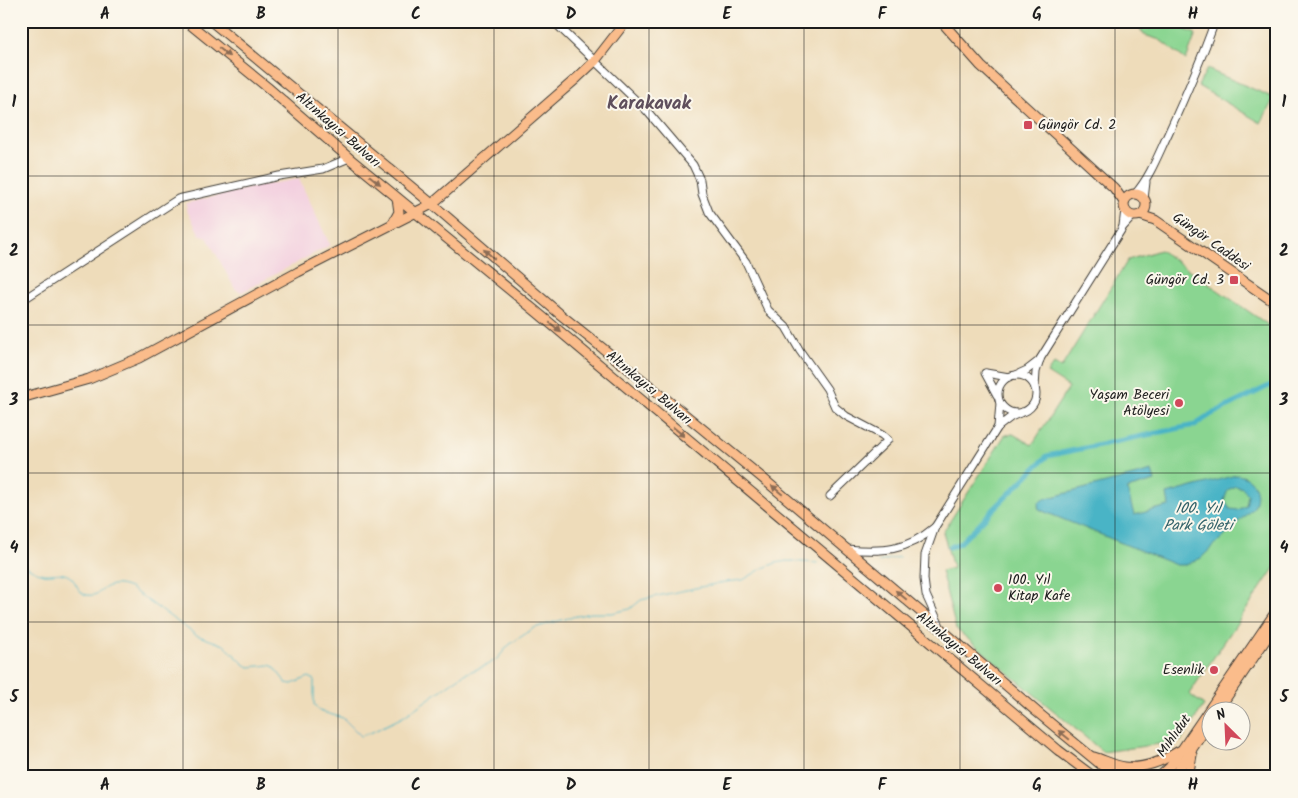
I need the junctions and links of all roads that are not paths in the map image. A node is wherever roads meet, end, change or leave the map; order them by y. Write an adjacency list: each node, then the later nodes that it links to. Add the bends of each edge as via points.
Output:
1 (186, 21): 8 (main road, Altınkayısı Bulvarı, one-way to 8)
2 (211, 21): 9 (main road, Altınkayısı Bulvarı)
3 (553, 21): 7 (street)
4 (626, 21): 7 (main road)
5 (941, 21): 14 (main road, via 980,66)
6 (1216, 21): 13 (street)
7 (595, 61): 18 (main road); 38 (street, via 647,112 693,165 709,212 746,262 768,310 786,327 835,407 888,440)
8 (242, 66): 9 (main road, via 250,68 290,99 294,94); 10 (main road, Altınkayısı Bulvarı)
9 (291, 86): 11 (main road, Altınkayısı Bulvarı)
10 (315, 129): 11 (main road, via 301,111 302,105); 12 (main road, Altınkayısı Bulvarı)
11 (362, 145): 18 (main road, Altınkayısı Bulvarı)
12 (348, 158): 16 (main road, Altınkayısı Bulvarı, one-way to 16); 27 (street, via 323,169 178,199)
13 (1146, 181): 15 (street); 17 (street)
14 (1114, 188): 15 (main road); 19 (main road)
15 (1133, 194): 17 (main road); 19 (main road)
16 (397, 198): 20 (main road, Altınkayısı Bulvarı); 23 (main road, via 399,212)
17 (1145, 202): 21 (main road); 22 (main road, Güngör Caddesi)
18 (432, 204): 20 (main road); 26 (main road, Altınkayısı Bulvarı, one-way to 18)
19 (1125, 206): 21 (main road, Güngör Caddesi, via 1130,215); 24 (street)
20 (414, 212): 23 (main road); 25 (main road, Altınkayısı Bulvarı)
21 (1137, 215): 22 (main road, Güngör Caddesi); 24 (street)
22 (1155, 220): 28 (main road, Güngör Caddesi)
23 (393, 223): 34 (main road, via 140,358 89,379)
24 (1123, 227): 31 (street)
25 (461, 251): 26 (main road, via 480,260 516,288 518,284); 29 (main road, Altınkayısı Bulvarı)
26 (512, 273): 30 (main road, Altınkayısı Bulvarı)
27 (21, 301)
28 (1277, 304)
29 (538, 313): 30 (main road, via 524,298 526,292); 49 (main road, Altınkayısı Bulvarı, one-way to 49)
30 (572, 324): 40 (main road, Altınkayısı Bulvarı, one-way to 30)
31 (1040, 359): 32 (street); 33 (street, via 1034,378)
32 (1013, 376): 33 (street, via 1027,379); 35 (street, via 1001,384); 35 (street, via 985,373)
33 (1035, 388): 36 (street, via 1032,405)
34 (21, 398)
35 (999, 399): 36 (street, via 1009,411); 37 (street)
36 (1022, 412): 37 (street)
37 (998, 427): 39 (street)
38 (830, 496)
39 (935, 527): 40 (street, via 918,540 895,549); 43 (street, via 926,555 924,579 926,595)
40 (846, 549): 43 (main road, Altınkayısı Bulvarı, one-way to 40)
41 (1277, 610): 47 (main road, Mıhlıdut)
42 (1277, 623): 44 (main road)
43 (941, 629): 48 (main road, Altınkayısı Bulvarı, one-way to 43)
44 (1225, 700)
45 (1200, 738): 46 (main road, Mıhlıdut)
46 (1193, 749): 52 (main road, Mıhlıdut); 53 (main road)
47 (1182, 750): 48 (main road, via 1156,763 1135,767 1116,765); 51 (main road, Mıhlıdut)
48 (1088, 755): 50 (main road, Altınkayısı Bulvarı)
49 (1094, 777)
50 (1116, 777)
51 (1159, 777)
52 (1176, 777)
53 (1188, 777)

